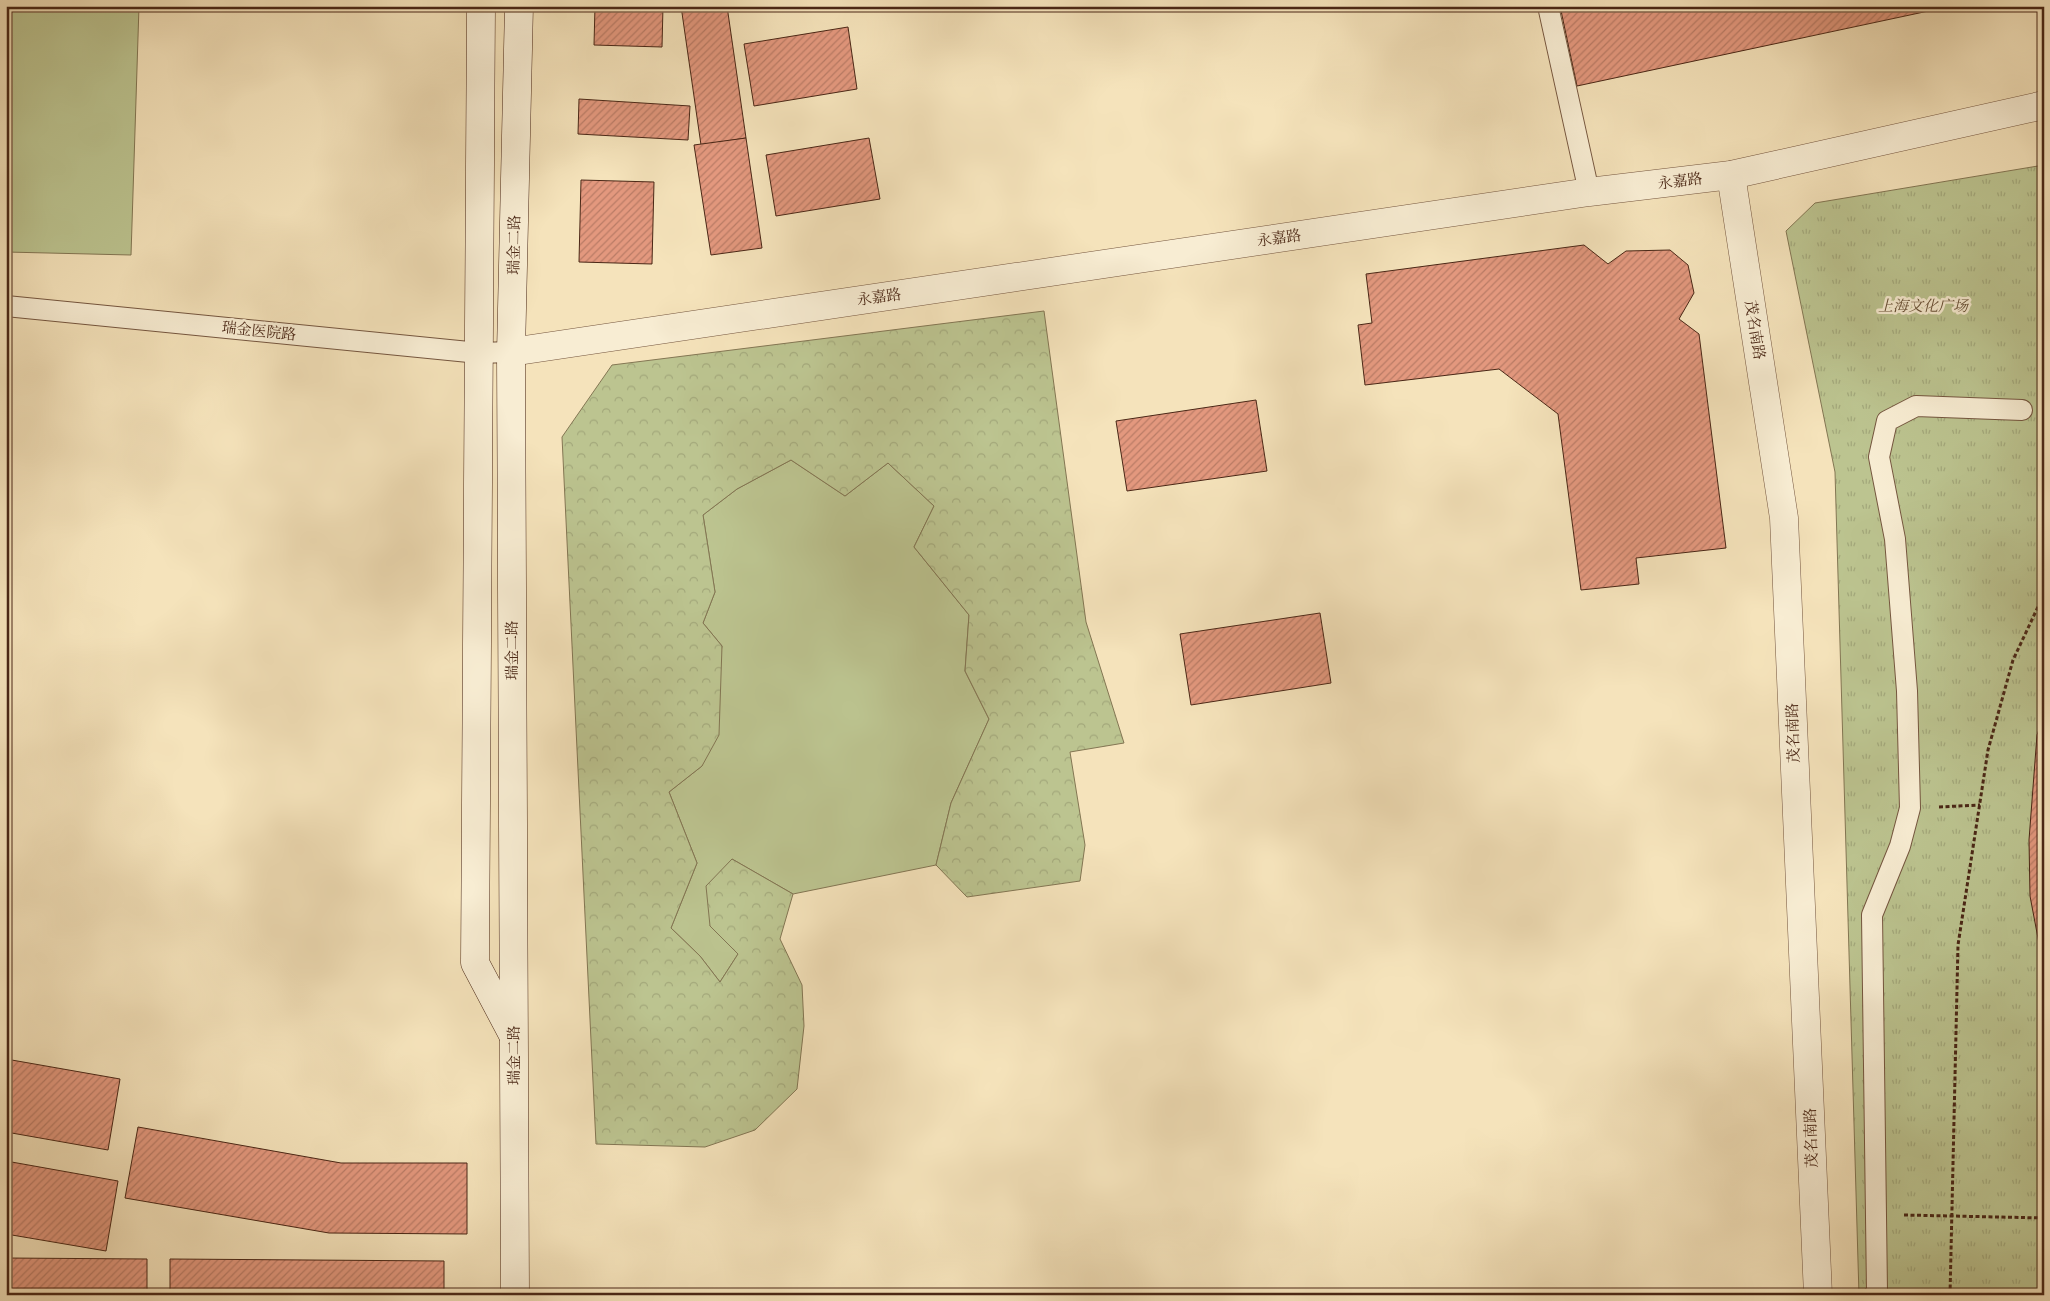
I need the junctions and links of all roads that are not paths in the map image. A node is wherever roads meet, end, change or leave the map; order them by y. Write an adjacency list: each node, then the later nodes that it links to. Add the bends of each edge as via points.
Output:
1 (481, 6): 9 (street)
2 (519, 6): 8 (street, 瑞金二路)
3 (1548, 6): 6 (lane)
4 (2044, 105): 5 (street, 永嘉路)
5 (1731, 175): 6 (street, 永嘉路); 13 (street, 茂名南路, via 1784,518)
6 (1589, 192): 8 (street, 永嘉路)
7 (6, 306): 9 (lane, 瑞金医院路)
8 (511, 352): 9 (lane, 瑞金医院路); 11 (street, 瑞金二路)
9 (479, 353): 11 (street, via 475,963)
10 (2022, 410): 14 (lane, via 1916,406 1887,421 1879,457 1895,539 1907,691 1910,808 1900,846 1872,915 1878,1292)
11 (514, 1036): 12 (street, 瑞金二路)
12 (514, 1295)
13 (1818, 1295)
14 (1874, 1295)

